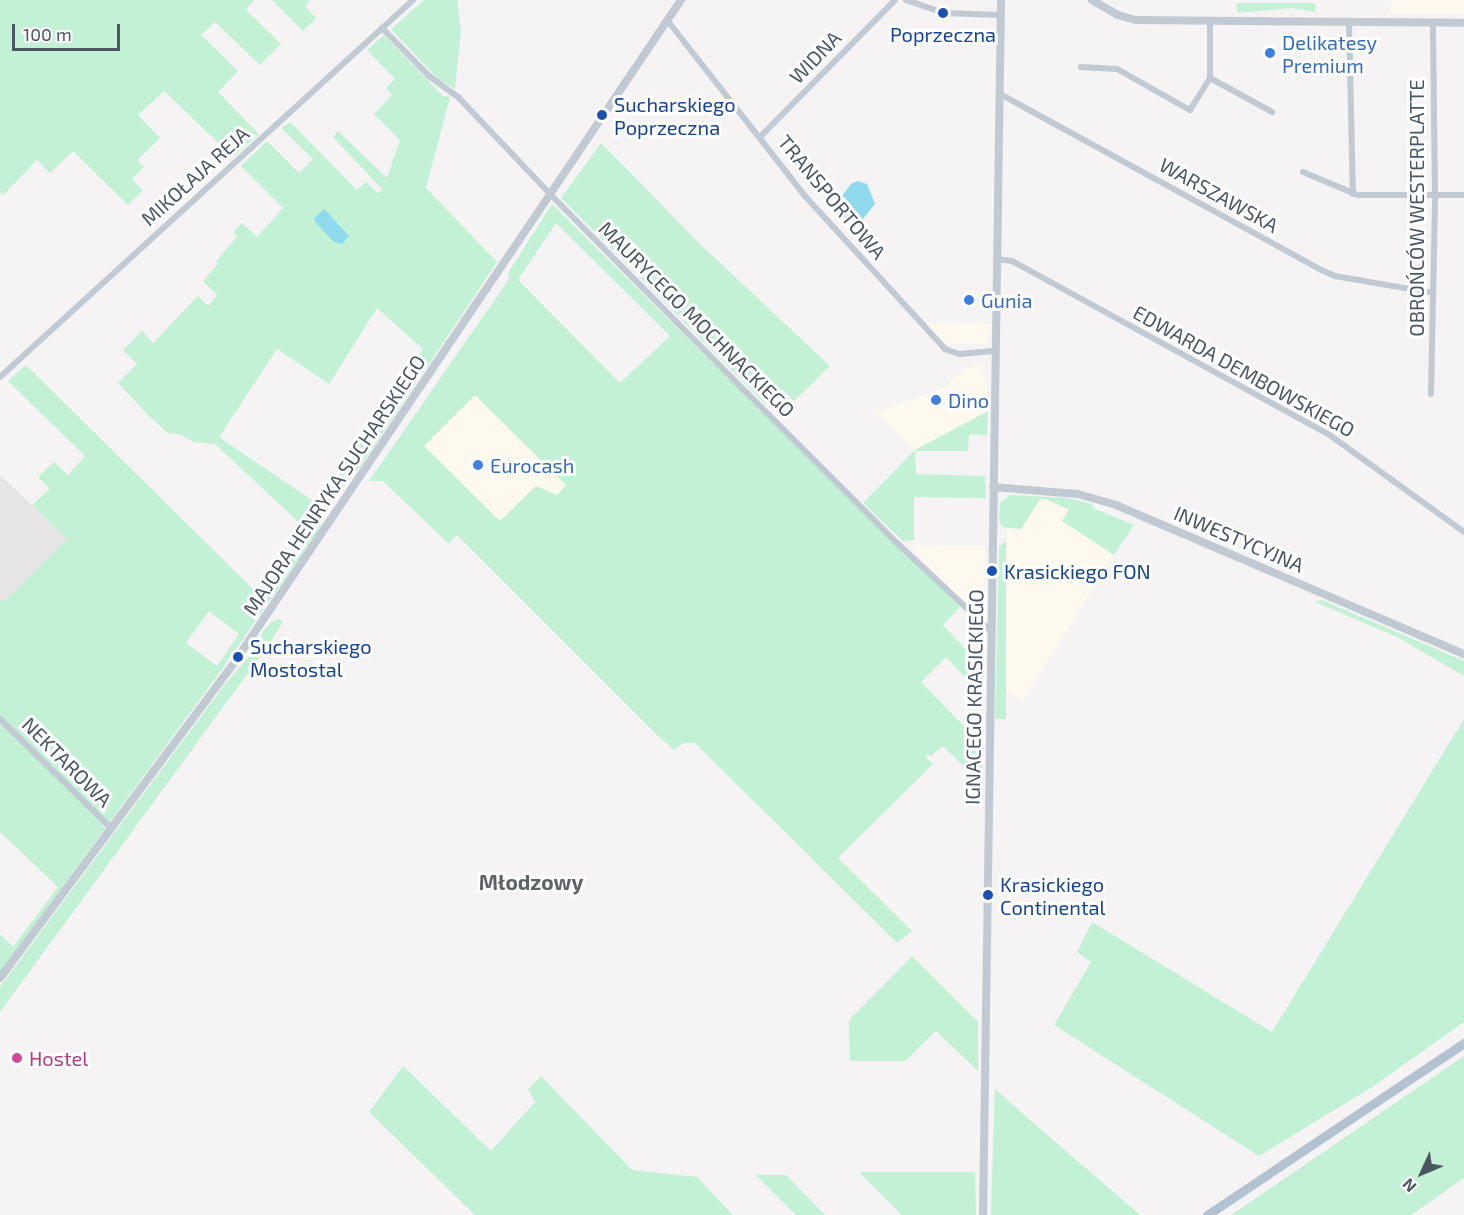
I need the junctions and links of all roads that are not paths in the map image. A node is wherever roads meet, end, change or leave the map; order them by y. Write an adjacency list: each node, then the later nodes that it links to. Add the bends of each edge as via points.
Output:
1 (412, 0): 13 (street, MIKOŁAJA REJA)
2 (681, 0): 8 (street, MAJORA HENRYKA SUCHARSKIEGO)
3 (895, 0): 18 (street, WIDNA)
4 (906, 0): 7 (street, via 943,13)
5 (1001, 0): 7 (street, IGNACEGO KRASICKIEGO)
6 (1092, 0): 9 (street, via 1130,19)
7 (1001, 15): 16 (street, IGNACEGO KRASICKIEGO)
8 (667, 20): 18 (street, TRANSPORTOWA); 20 (street, MAJORA HENRYKA SUCHARSKIEGO)
9 (1210, 21): 10 (street); 15 (street)
10 (1349, 22): 11 (street); 21 (street)
11 (1433, 23): 12 (street); 22 (street, OBROŃCÓW WESTERPLATTE)
12 (1464, 23)
13 (382, 28): 20 (street, MAURYCEGO MOCHNACKIEGO, via 429,76 459,98); 27 (street, MIKOŁAJA REJA)
14 (1081, 67): 15 (street, via 1117,69 1190,110)
15 (1210, 78): 17 (street)
16 (1000, 94): 24 (street, IGNACEGO KRASICKIEGO); 25 (street, WARSZAWSKA, via 1320,270)
17 (1272, 112)
18 (760, 137): 26 (street, TRANSPORTOWA, via 804,195 945,349 959,354)
19 (1303, 172): 21 (street)
20 (549, 194): 31 (street, MAURYCEGO MOCHNACKIEGO, via 898,544); 34 (street, MAJORA HENRYKA SUCHARSKIEGO, via 264,620)
21 (1353, 194): 22 (street)
22 (1435, 195): 23 (street); 25 (street, OBROŃCÓW WESTERPLATTE)
23 (1464, 195)
24 (997, 259): 26 (street, IGNACEGO KRASICKIEGO); 30 (street, EDWARDA DEMBOWSKIEGO, via 1012,261 1331,436)
25 (1433, 293): 28 (street, OBROŃCÓW WESTERPLATTE)
26 (996, 351): 29 (street, IGNACEGO KRASICKIEGO)
27 (0, 377)
28 (1431, 394)
29 (993, 486): 31 (street, IGNACEGO KRASICKIEGO); 32 (street, INWESTYCYJNA, via 1078,494 1116,505)
30 (1464, 532)
31 (991, 631): 37 (street, IGNACEGO KRASICKIEGO)
32 (1464, 654)
33 (0, 719): 34 (street, NEKTAROWA)
34 (111, 828): 35 (street, MAJORA HENRYKA SUCHARSKIEGO)
35 (0, 978)
36 (1464, 1043): 38 (main road)
37 (983, 1215)
38 (1207, 1215)

